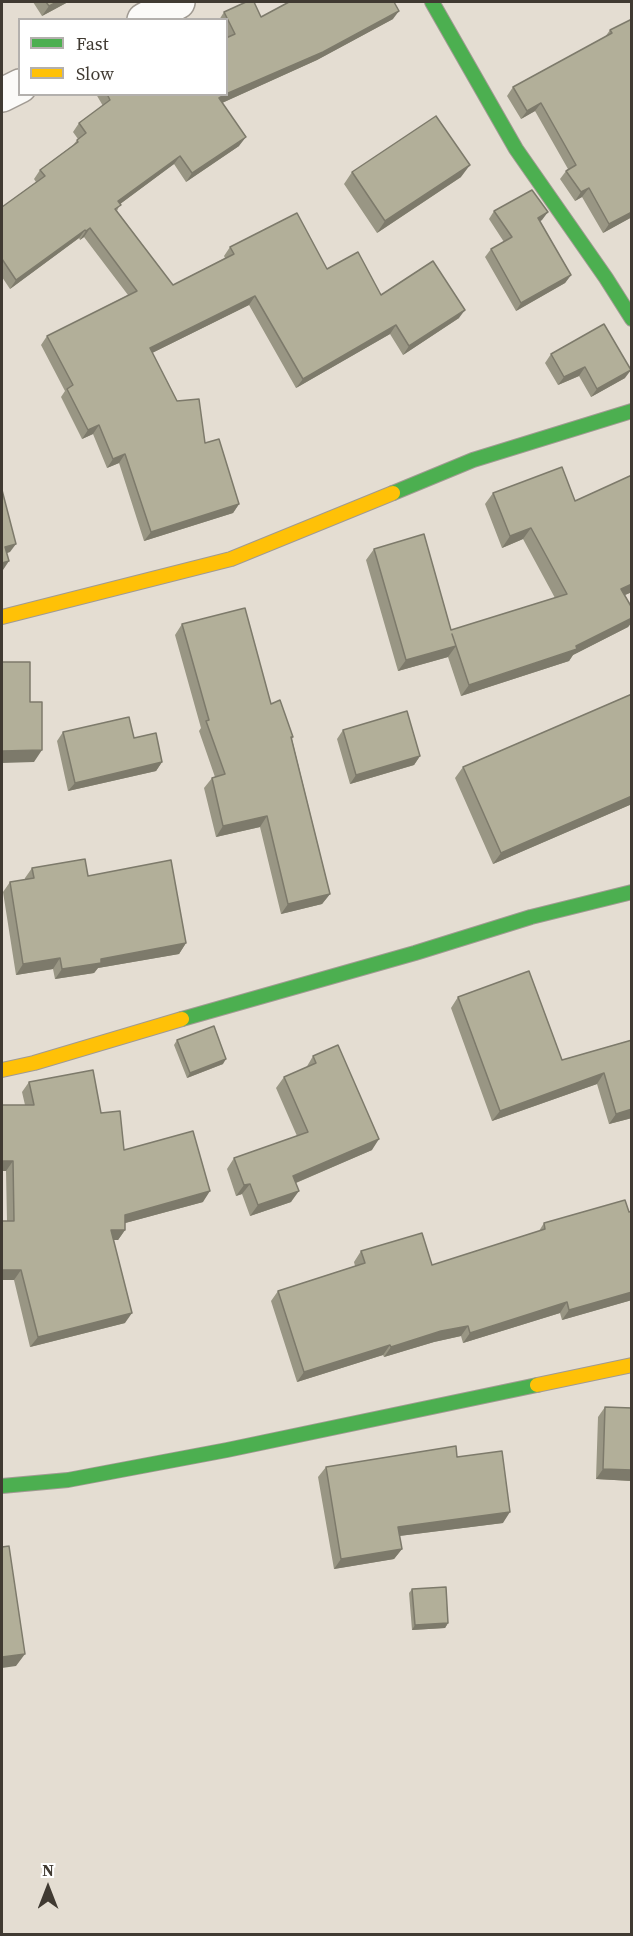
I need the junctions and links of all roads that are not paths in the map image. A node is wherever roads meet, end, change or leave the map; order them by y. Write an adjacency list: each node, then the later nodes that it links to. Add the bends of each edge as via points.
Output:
1 (178, 2): 3 (street)
2 (432, 2): 6 (street, via 516,149)
3 (148, 18)
4 (18, 87): 5 (street)
5 (2, 95)
6 (632, 319)
7 (632, 411): 8 (street, via 473,460 231,559)
8 (2, 617)
9 (632, 892): 10 (street, via 531,917)
10 (2, 1070)
11 (632, 1365): 12 (street, via 227,1450 69,1480)
12 (2, 1486)

